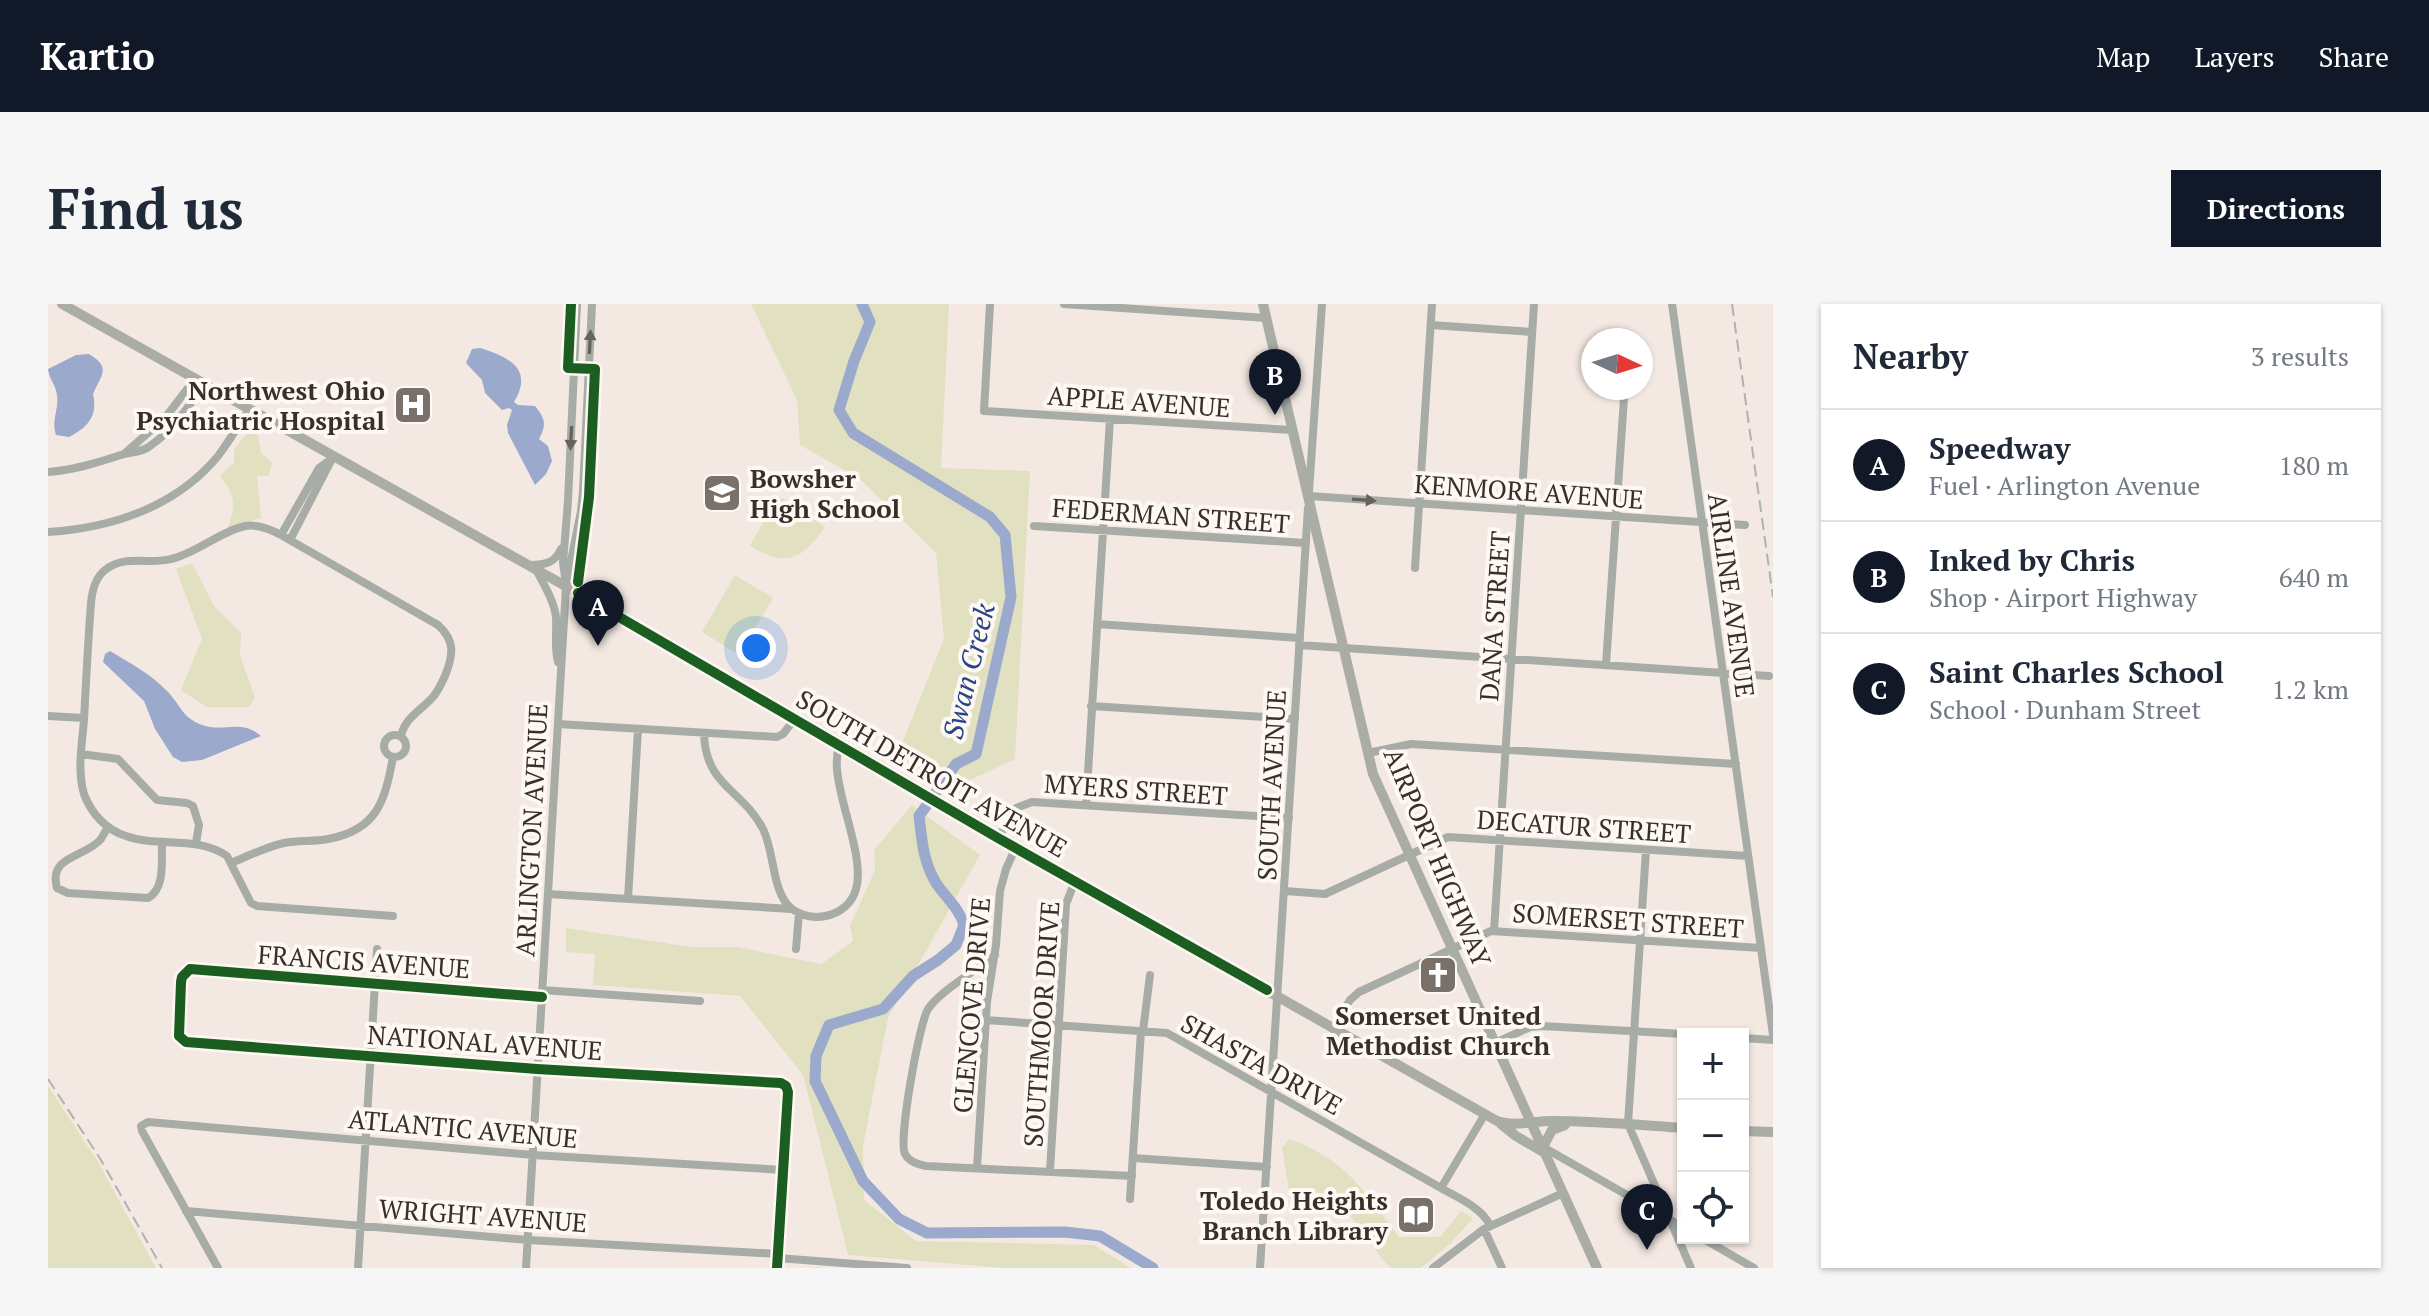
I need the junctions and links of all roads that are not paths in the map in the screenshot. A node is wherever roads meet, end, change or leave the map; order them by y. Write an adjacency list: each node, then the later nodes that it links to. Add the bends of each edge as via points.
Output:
1 (62, 304): 14 (main road, SOUTH DETROIT AVENUE)
2 (577, 304): 31 (street, ARLINGTON AVENUE, one-way to 31)
3 (592, 304): 35 (street, ARLINGTON AVENUE, one-way to 3, via 583,491)
4 (990, 304): 17 (street, APPLE AVENUE, via 984,411)
5 (1064, 304): 11 (street)
6 (1263, 304): 11 (main road, AIRPORT HIGHWAY)
7 (1322, 304): 21 (street, SOUTH AVENUE)
8 (1432, 304): 12 (street)
9 (1534, 304): 13 (street, DANA STREET)
10 (1672, 304): 25 (street, AIRLINE AVENUE)
11 (1266, 318): 18 (main road, AIRPORT HIGHWAY)
12 (1431, 325): 13 (street); 22 (street)
13 (1532, 332): 23 (street, DANA STREET)
14 (195, 379): 16 (main road, SOUTH DETROIT AVENUE); 20 (street, via 196,396 171,428 141,451)
15 (1624, 400): 24 (street)
16 (249, 410): 19 (main road, SOUTH DETROIT AVENUE); 29 (street, via 216,458 171,498 106,524)
17 (1110, 419): 18 (street, APPLE AVENUE); 28 (street)
18 (1292, 430): 21 (main road, AIRPORT HIGHWAY)
19 (333, 458): 30 (street, via 319,468); 33 (main road, SOUTH DETROIT AVENUE)
20 (48, 472)
21 (1309, 496): 22 (street, KENMORE AVENUE, one-way to 22); 32 (street, SOUTH AVENUE); 38 (main road, AIRPORT HIGHWAY)
22 (1419, 504): 23 (street, KENMORE AVENUE); 34 (street)
23 (1520, 510): 24 (street, KENMORE AVENUE); 39 (street, DANA STREET)
24 (1616, 516): 25 (street, KENMORE AVENUE); 40 (street)
25 (1702, 522): 26 (street, KENMORE AVENUE); 42 (street, AIRLINE AVENUE)
26 (1745, 525)
27 (1034, 526): 28 (street, FEDERMAN STREET)
28 (1103, 530): 32 (street, FEDERMAN STREET); 36 (street)
29 (48, 532)
30 (285, 537): 46 (street, via 248,526 176,558 127,561 104,571 92,592); 52 (street, via 444,630 451,641 450,664 438,689 409,719)
31 (565, 541): 33 (street, via 557,558); 35 (street, ARLINGTON AVENUE)
32 (1306, 543): 37 (street, SOUTH AVENUE)
33 (532, 567): 35 (main road, SOUTH DETROIT AVENUE); 41 (street, via 556,615 555,650)
34 (1415, 568)
35 (566, 586): 41 (street, ARLINGTON AVENUE); 48 (main road, SOUTH DETROIT AVENUE)
36 (1097, 624): 37 (street); 44 (street)
37 (1299, 642): 38 (street); 47 (street, SOUTH AVENUE)
38 (1343, 648): 39 (street); 55 (main road, AIRPORT HIGHWAY)
39 (1511, 659): 40 (street); 54 (street, DANA STREET)
40 (1606, 665): 42 (street)
41 (561, 670): 49 (street, ARLINGTON AVENUE)
42 (1723, 673): 43 (street); 58 (street, AIRLINE AVENUE)
43 (1769, 676)
44 (1091, 706): 47 (street); 59 (street)
45 (48, 716): 46 (street)
46 (84, 718): 56 (street)
47 (1295, 719): 60 (street, SOUTH AVENUE)
48 (794, 720): 51 (street, via 777,737); 53 (main road, SOUTH DETROIT AVENUE)
49 (558, 724): 50 (street); 73 (street, ARLINGTON AVENUE)
50 (638, 729): 51 (street); 74 (street)
51 (704, 733): 75 (street, via 715,775 747,805 765,832 782,897)
52 (401, 736): 57 (street, via 405,751); 57 (street, via 391,735 384,742)
53 (838, 745): 62 (main road, SOUTH DETROIT AVENUE); 75 (street, via 837,769 857,887 836,914 818,917)
54 (1505, 750): 55 (street, via 1411,744); 58 (street); 63 (street, DANA STREET)
55 (1368, 753): 68 (main road, AIRPORT HIGHWAY)
56 (81, 754): 61 (street, via 85,796); 65 (street, via 118,759 157,800 193,806 199,825)
57 (393, 757): 70 (street, via 383,802 361,826 326,840 286,842)
58 (1736, 764): 69 (street, AIRLINE AVENUE)
59 (1086, 805): 60 (street, MYERS STREET); 62 (street, MYERS STREET, via 1022,804)
60 (1289, 818): 72 (street, SOUTH AVENUE)
61 (108, 827): 64 (street, via 121,835); 64 (street, via 98,842 58,868 57,888 148,898 159,884)
62 (998, 838): 66 (main road, SOUTH DETROIT AVENUE)
63 (1499, 841): 67 (street, DECATUR STREET); 68 (street, DECATUR STREET, via 1448,837); 77 (street, DANA STREET)
64 (162, 842): 65 (street)
65 (196, 843): 70 (street, via 221,851)
66 (1016, 847): 71 (main road, SOUTH DETROIT AVENUE); 83 (street, GLENCOVE DRIVE, via 1000,891)
67 (1646, 850): 69 (street, DECATUR STREET); 78 (street)
68 (1409, 855): 72 (street, DECATUR STREET, via 1325,894); 82 (main road, AIRPORT HIGHWAY)
69 (1748, 856): 79 (street, AIRLINE AVENUE)
70 (231, 863): 76 (street, via 257,906)
71 (1075, 881): 87 (main road, SOUTH DETROIT AVENUE); 90 (street, SOUTHMOOR DRIVE, via 1066,904)
72 (1285, 891): 87 (street, SOUTH AVENUE)
73 (548, 894): 74 (street); 86 (street, ARLINGTON AVENUE)
74 (628, 899): 75 (street)
75 (795, 911): 81 (street)
76 (393, 916)
77 (1494, 931): 78 (street, SOMERSET STREET); 82 (street, SOMERSET STREET)
78 (1640, 941): 79 (street, SOMERSET STREET); 93 (street)
79 (1761, 948): 95 (street, AIRLINE AVENUE)
80 (377, 949): 85 (street)
81 (796, 949)
82 (1452, 949): 91 (street, SOMERSET STREET, via 1356,994); 98 (main road, AIRPORT HIGHWAY)
83 (995, 955): 89 (street, GLENCOVE DRIVE); 115 (street, via 935,1002 924,1018 903,1134 905,1155 912,1162)
84 (1150, 975): 92 (street)
85 (375, 983): 86 (street, FRANCIS AVENUE); 97 (street, FRANCIS AVENUE, via 190,969 181,982); 99 (street)
86 (542, 993): 88 (street, FRANCIS AVENUE); 100 (street, ARLINGTON AVENUE)
87 (1278, 996): 91 (main road, SOUTH DETROIT AVENUE); 101 (street, SOUTH AVENUE)
88 (700, 1001)
89 (986, 1020): 90 (street, SHASTA DRIVE); 115 (street, GLENCOVE DRIVE)
90 (1060, 1026): 92 (street, SHASTA DRIVE); 117 (street, SOUTHMOOR DRIVE)
91 (1333, 1028): 102 (main road, SOUTH DETROIT AVENUE)
92 (1142, 1031): 101 (street, SHASTA DRIVE, via 1172,1035); 113 (street)
93 (1634, 1031): 94 (street); 98 (street, via 1530,1027); 106 (street)
94 (1677, 1034)
95 (1773, 1037): 96 (street)
96 (1749, 1038)
97 (181, 1039): 99 (street, NATIONAL AVENUE)
98 (1495, 1043): 105 (main road, AIRPORT HIGHWAY)
99 (370, 1056): 100 (street, NATIONAL AVENUE); 110 (street)
100 (537, 1069): 112 (street, ARLINGTON AVENUE); 116 (street, NATIONAL AVENUE, via 781,1083 788,1092)
101 (1271, 1091): 114 (street, SOUTH AVENUE); 119 (street, SHASTA DRIVE)
102 (1485, 1114): 103 (main road, SOUTH DETROIT AVENUE); 119 (street)
103 (1497, 1121): 105 (main road); 111 (main road, SOUTH DETROIT AVENUE)
104 (1578, 1121): 105 (main road); 106 (main road); 111 (main road, via 1552,1130)
105 (1530, 1122): 111 (main road, AIRPORT HIGHWAY)
106 (1628, 1124): 107 (main road); 123 (street)
107 (1677, 1128)
108 (1749, 1131): 109 (main road)
109 (1773, 1132)
110 (365, 1140): 112 (street, ATLANTIC AVENUE); 122 (street, ATLANTIC AVENUE, via 148,1122 142,1131); 125 (street)
111 (1544, 1150): 120 (main road, AIRPORT HIGHWAY); 123 (street)
112 (533, 1155): 116 (street, ATLANTIC AVENUE); 127 (street, ARLINGTON AVENUE)
113 (1133, 1158): 114 (street); 118 (street)
114 (1267, 1167): 135 (street, SOUTH AVENUE)
115 (977, 1168): 117 (street)
116 (783, 1170): 129 (street)
117 (1050, 1171): 118 (street)
118 (1132, 1176): 121 (street)
119 (1441, 1188): 126 (street, SHASTA DRIVE, via 1478,1210)
120 (1563, 1193): 126 (street); 138 (main road, AIRPORT HIGHWAY)
121 (1130, 1199)
122 (186, 1211): 125 (street, WRIGHT AVENUE); 130 (street)
123 (1669, 1219): 124 (street); 139 (street)
124 (1677, 1224)
125 (360, 1226): 127 (street, WRIGHT AVENUE); 131 (street)
126 (1487, 1227): 136 (street); 137 (street)
127 (528, 1240): 129 (street, WRIGHT AVENUE); 132 (street, ARLINGTON AVENUE)
128 (1712, 1244): 140 (street)
129 (778, 1256): 133 (street); 134 (street, WRIGHT AVENUE)
130 (218, 1268)
131 (358, 1268)
132 (526, 1268)
133 (777, 1268)
134 (907, 1268)
135 (1260, 1268)
136 (1433, 1268)
137 (1502, 1268)
138 (1597, 1268)
139 (1691, 1268)
140 (1754, 1268)

